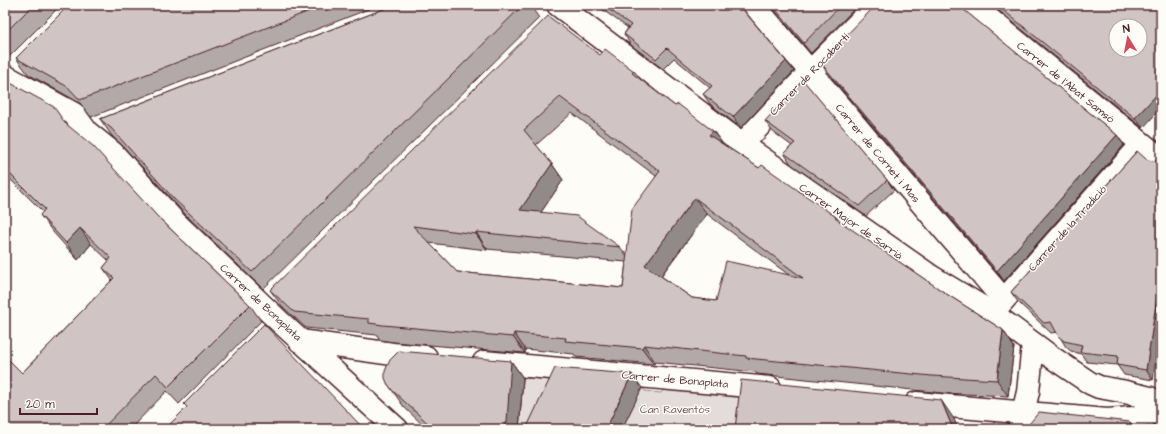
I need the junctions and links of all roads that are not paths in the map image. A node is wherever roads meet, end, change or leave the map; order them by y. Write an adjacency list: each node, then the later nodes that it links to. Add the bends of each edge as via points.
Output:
1 (754, 5): 7 (street, Carrer de Cornet i Mas)
2 (876, 5): 7 (street, Carrer de Rocabertí)
3 (972, 5): 11 (street, Carrer de l'Abat Samsó)
4 (561, 8): 5 (street); 12 (street, Carrer Major de Sarrià)
5 (548, 26)
6 (23, 61): 8 (street)
7 (810, 72): 12 (street, Carrer de Rocabertí); 14 (street, Carrer de Cornet i Mas, via 943,229)
8 (6, 77): 10 (street, Carrer de Bonaplata, via 74,114)
9 (110, 123): 10 (street)
10 (87, 132): 15 (street, Carrer de Bonaplata, via 113,153 177,224 270,300)
11 (1142, 144): 13 (street, Carrer de l'Abat Samsó); 14 (street, Carrer de la Tradició)
12 (743, 145): 14 (street, Carrer Major de Sarrià, via 932,277)
13 (1161, 159)
14 (998, 306): 18 (street, Carrer Major de Sarrià)
15 (279, 321): 16 (street); 17 (street, Carrer de Bonaplata)
16 (264, 337)
17 (300, 341): 19 (street, Carrer de Bonaplata, via 393,354); 24 (street)
18 (1033, 344): 21 (street, Carrer Major de Sarrià, via 1090,383 1150,398); 23 (street, via 1028,392)
19 (788, 390)
20 (899, 401): 23 (street)
21 (1161, 404)
22 (1161, 411): 23 (street, via 1133,418 1107,420)
23 (1021, 421)
24 (397, 429)

